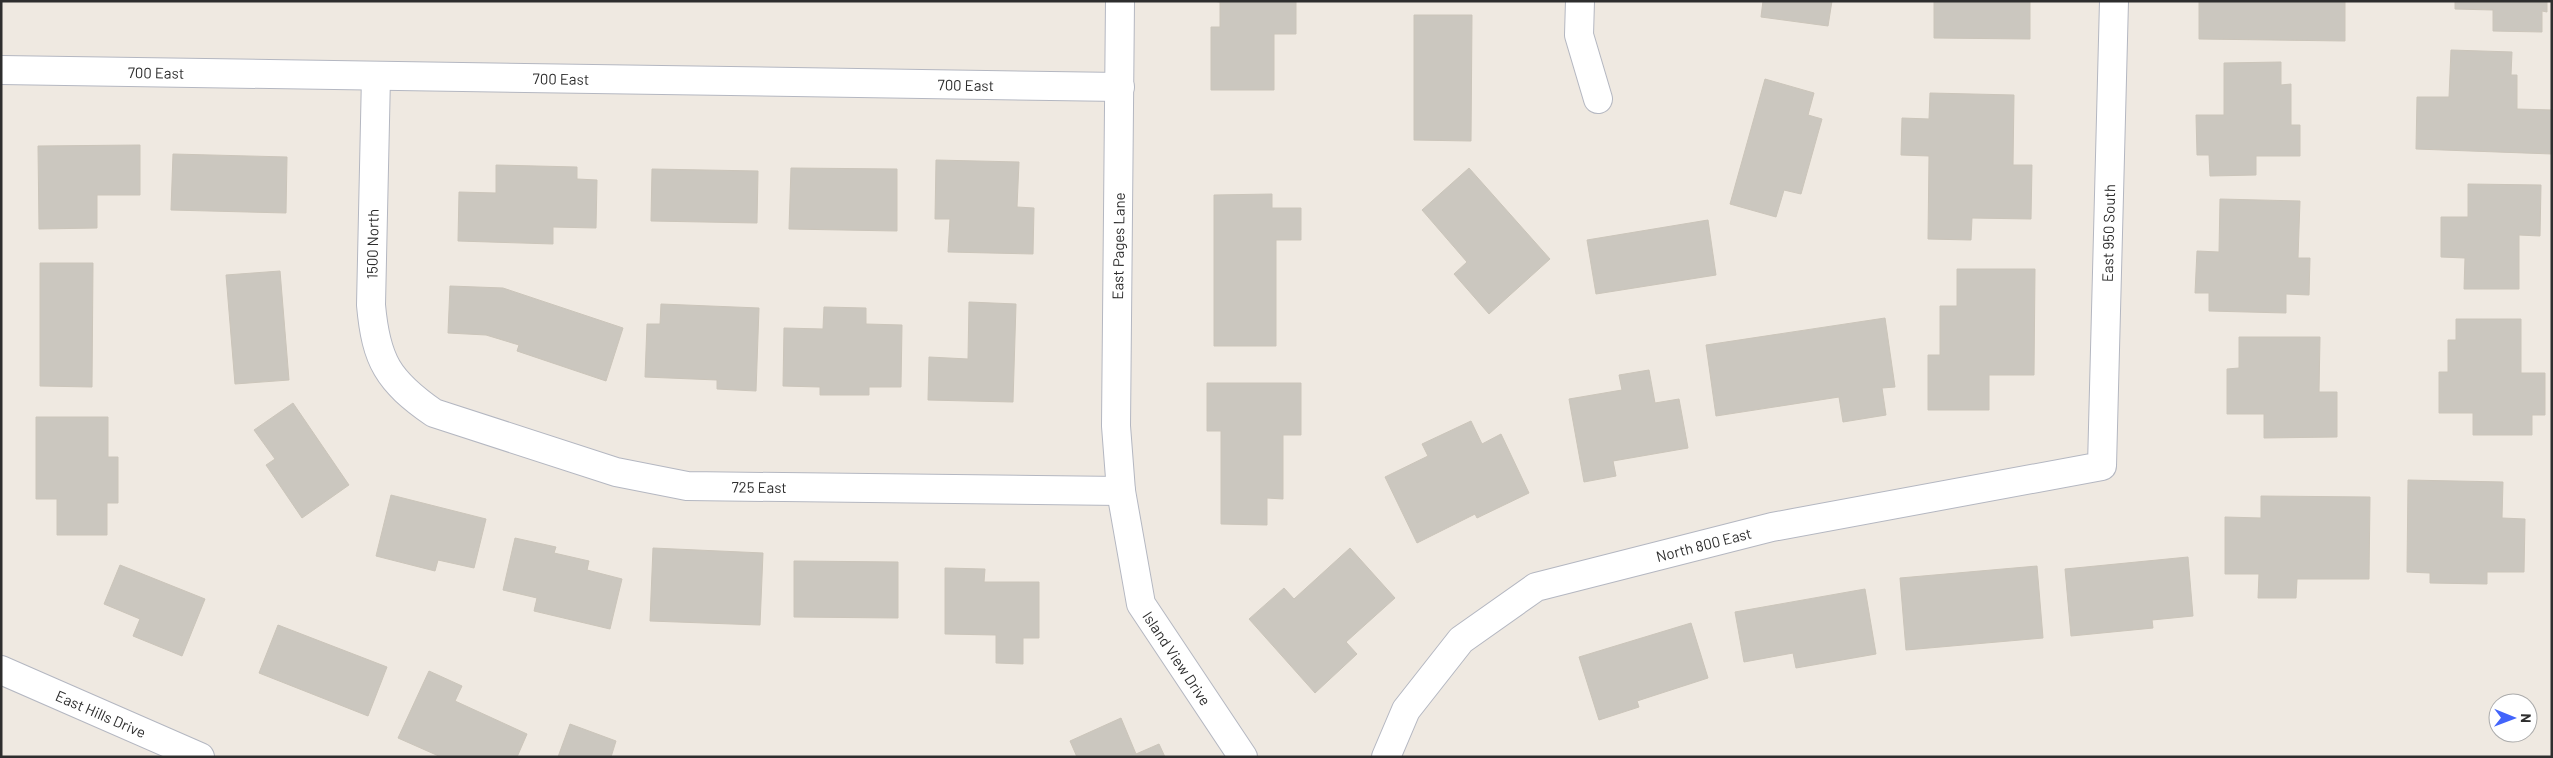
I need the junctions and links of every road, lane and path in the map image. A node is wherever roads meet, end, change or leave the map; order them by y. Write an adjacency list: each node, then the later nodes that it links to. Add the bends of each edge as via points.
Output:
1 (1120, 1): 6 (street, East Pages Lane)
2 (1580, 1): 7 (street, via 1579,35)
3 (2114, 1): 9 (street, East 950 South)
4 (1, 70): 5 (street, 700 East)
5 (376, 76): 6 (street, 700 East); 8 (street, 1500 North, via 371,305 374,331 380,358 394,380)
6 (1120, 87): 10 (street, East Pages Lane, via 1116,426)
7 (1598, 99)
8 (414, 399): 10 (street, 725 East, via 434,413 616,472 687,486)
9 (2102, 466): 14 (street, North 800 East, via 1772,527 1536,586 1461,640 1406,710)
10 (1121, 491): 13 (street, Island View Drive, via 1142,604)
11 (1, 670): 12 (street, East Hills Drive)
12 (200, 757)
13 (1243, 757)
14 (1386, 757)

